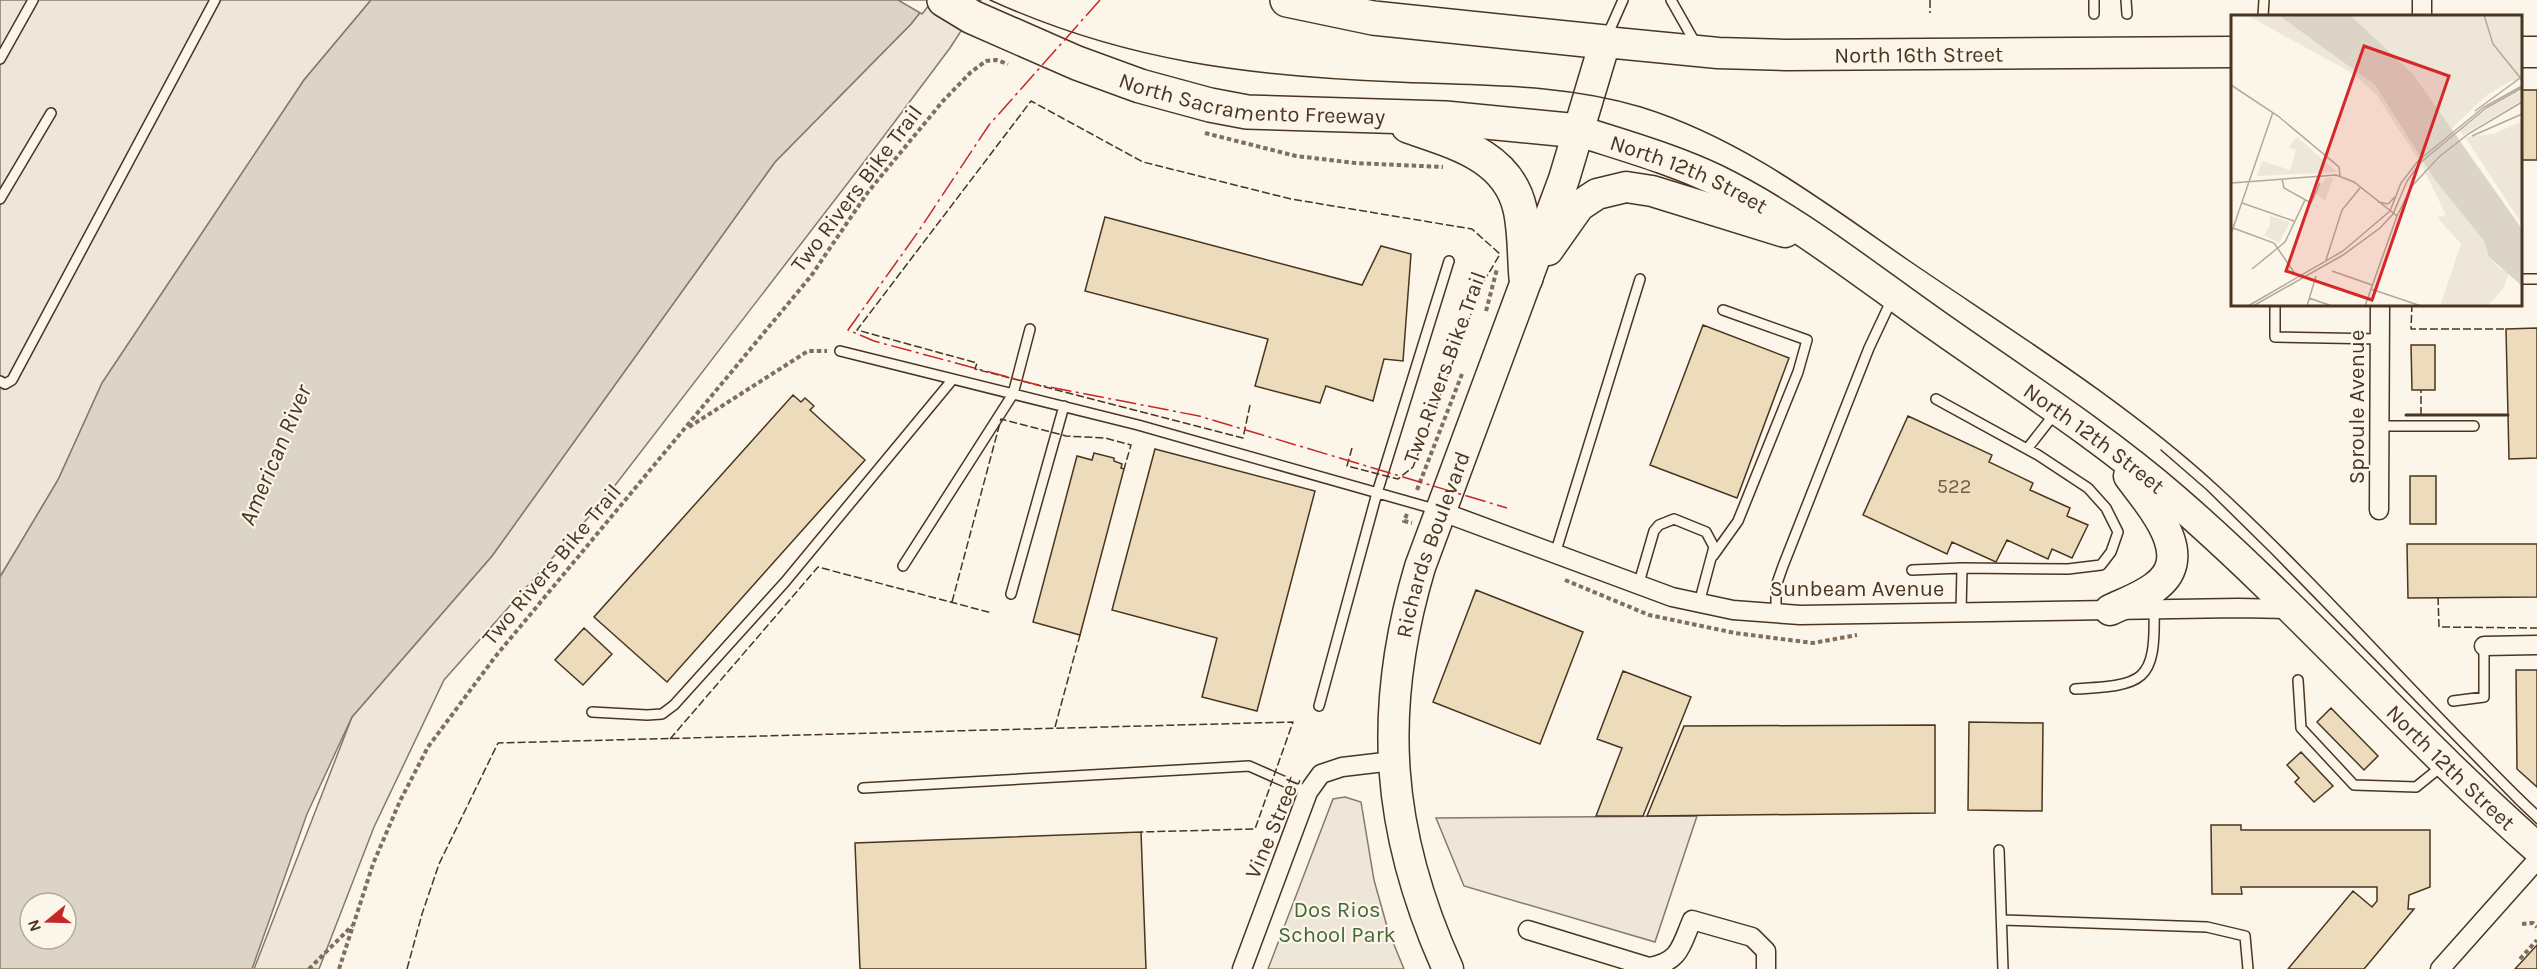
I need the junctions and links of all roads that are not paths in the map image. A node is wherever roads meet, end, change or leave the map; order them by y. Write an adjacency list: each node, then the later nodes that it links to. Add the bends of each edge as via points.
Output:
1 (33, 0): 16 (lane)
2 (215, 0): 33 (lane, via 12,380 5,384)
3 (944, 0): 18 (highway, North Sacramento Freeway, via 1110,76 1210,105 1247,112)
4 (1287, 0): 13 (highway, via 1373,18)
5 (1623, 0): 13 (lane)
6 (1671, 0): 14 (lane)
7 (2094, 0): 10 (lane)
8 (2126, 0): 11 (lane)
9 (2264, 0): 12 (lane)
10 (2094, 14)
11 (2127, 14)
12 (2263, 15)
13 (1605, 42): 14 (main road, North 16th Street); 19 (main road, Richards Boulevard)
14 (1700, 51): 15 (main road, North 16th Street, via 1829,55)
15 (2231, 52)
16 (0, 59)
17 (51, 112): 20 (lane)
18 (1384, 117): 19 (highway, North Sacramento Freeway, via 1467,119); 23 (highway, via 1472,150 1494,164 1516,193 1521,211)
19 (1579, 131): 21 (main road, North 12th Street, via 1713,179); 23 (main road, Richards Boulevard, via 1564,179)
20 (0, 199)
21 (1820, 242): 23 (main road, via 1637,187 1617,188 1597,194 1579,206 1567,226); 25 (main road, North 12th Street)
22 (1449, 261): 42 (lane)
23 (1512, 272): 44 (main road, Richards Boulevard)
24 (1640, 279): 45 (lane)
25 (1895, 295): 37 (main road, North 12th Street); 57 (lane, via 1869,348 1783,566 1776,586)
26 (2275, 306): 30 (lane, via 2275,337)
27 (2380, 306): 30 (street, Sproule Avenue)
28 (1723, 310): 46 (lane, via 1807,340 1738,521)
29 (1030, 329): 34 (lane)
30 (2380, 339): 38 (street, Sproule Avenue)
31 (840, 351): 32 (lane)
32 (953, 379): 34 (lane); 64 (lane, via 785,582 674,705 662,714)
33 (0, 381)
34 (1013, 394): 36 (lane); 47 (lane)
35 (1936, 399): 41 (lane)
36 (1064, 406): 42 (lane); 51 (lane)
37 (2057, 410): 40 (main road, North 12th Street); 41 (lane)
38 (2380, 426): 39 (lane); 43 (street, Sproule Avenue)
39 (2474, 426)
40 (2108, 447): 54 (main road, North 12th Street, via 2175,501); 55 (main road, via 2158,516 2173,550 2170,568 2157,586)
41 (2027, 449): 48 (lane, via 2088,488 2106,508 2118,532 2111,552 2101,565 2068,569)
42 (1377, 493): 44 (lane, via 1412,503); 63 (lane)
43 (2379, 510)
44 (1437, 520): 45 (street, Sunbeam Avenue); 65 (main road, Richards Boulevard, via 1412,596 1397,664 1392,705)
45 (1554, 554): 50 (street, Sunbeam Avenue)
46 (1713, 555): 50 (lane, via 1714,547 1706,532 1674,519 1667,521 1654,531); 52 (lane)
47 (903, 566)
48 (1962, 568): 49 (lane); 56 (lane)
49 (1912, 570)
50 (1638, 586): 52 (street, Sunbeam Avenue)
51 (1011, 594)
52 (1699, 603): 57 (street, Sunbeam Avenue)
53 (2154, 609): 54 (street, Sunbeam Avenue); 55 (street, Sunbeam Avenue); 61 (lane, via 2154,645 2149,666 2138,679 2120,687)
54 (2292, 609): 66 (main road, North 12th Street)
55 (2110, 610): 56 (street, Sunbeam Avenue)
56 (1961, 612): 57 (street, Sunbeam Avenue)
57 (1776, 613)
58 (2537, 645): 59 (street)
59 (2484, 646): 62 (lane, via 2484,698)
60 (2298, 680): 66 (lane, via 2301,728 2354,785 2416,787)
61 (2075, 689)
62 (2453, 701)
63 (1319, 706)
64 (592, 712)
65 (1393, 761): 68 (street, Vine Street, via 1342,767 1321,774); 75 (main road, Richards Boulevard, via 1409,862)
66 (2446, 763): 69 (main road, North 12th Street)
67 (863, 788): 68 (lane, via 1249,766)
68 (1308, 792): 74 (street, Vine Street)
69 (2537, 848)
70 (1999, 850): 72 (lane)
71 (2537, 860): 79 (street)
72 (2002, 920): 77 (lane); 78 (lane, via 2206,927 2245,936)
73 (1528, 930): 76 (street, via 1649,967 1664,965 1675,958 1692,920 1752,937 1766,951)
74 (1242, 969)
75 (1448, 969)
76 (1766, 969)
77 (2003, 969)
78 (2248, 969)
79 (2440, 969)

